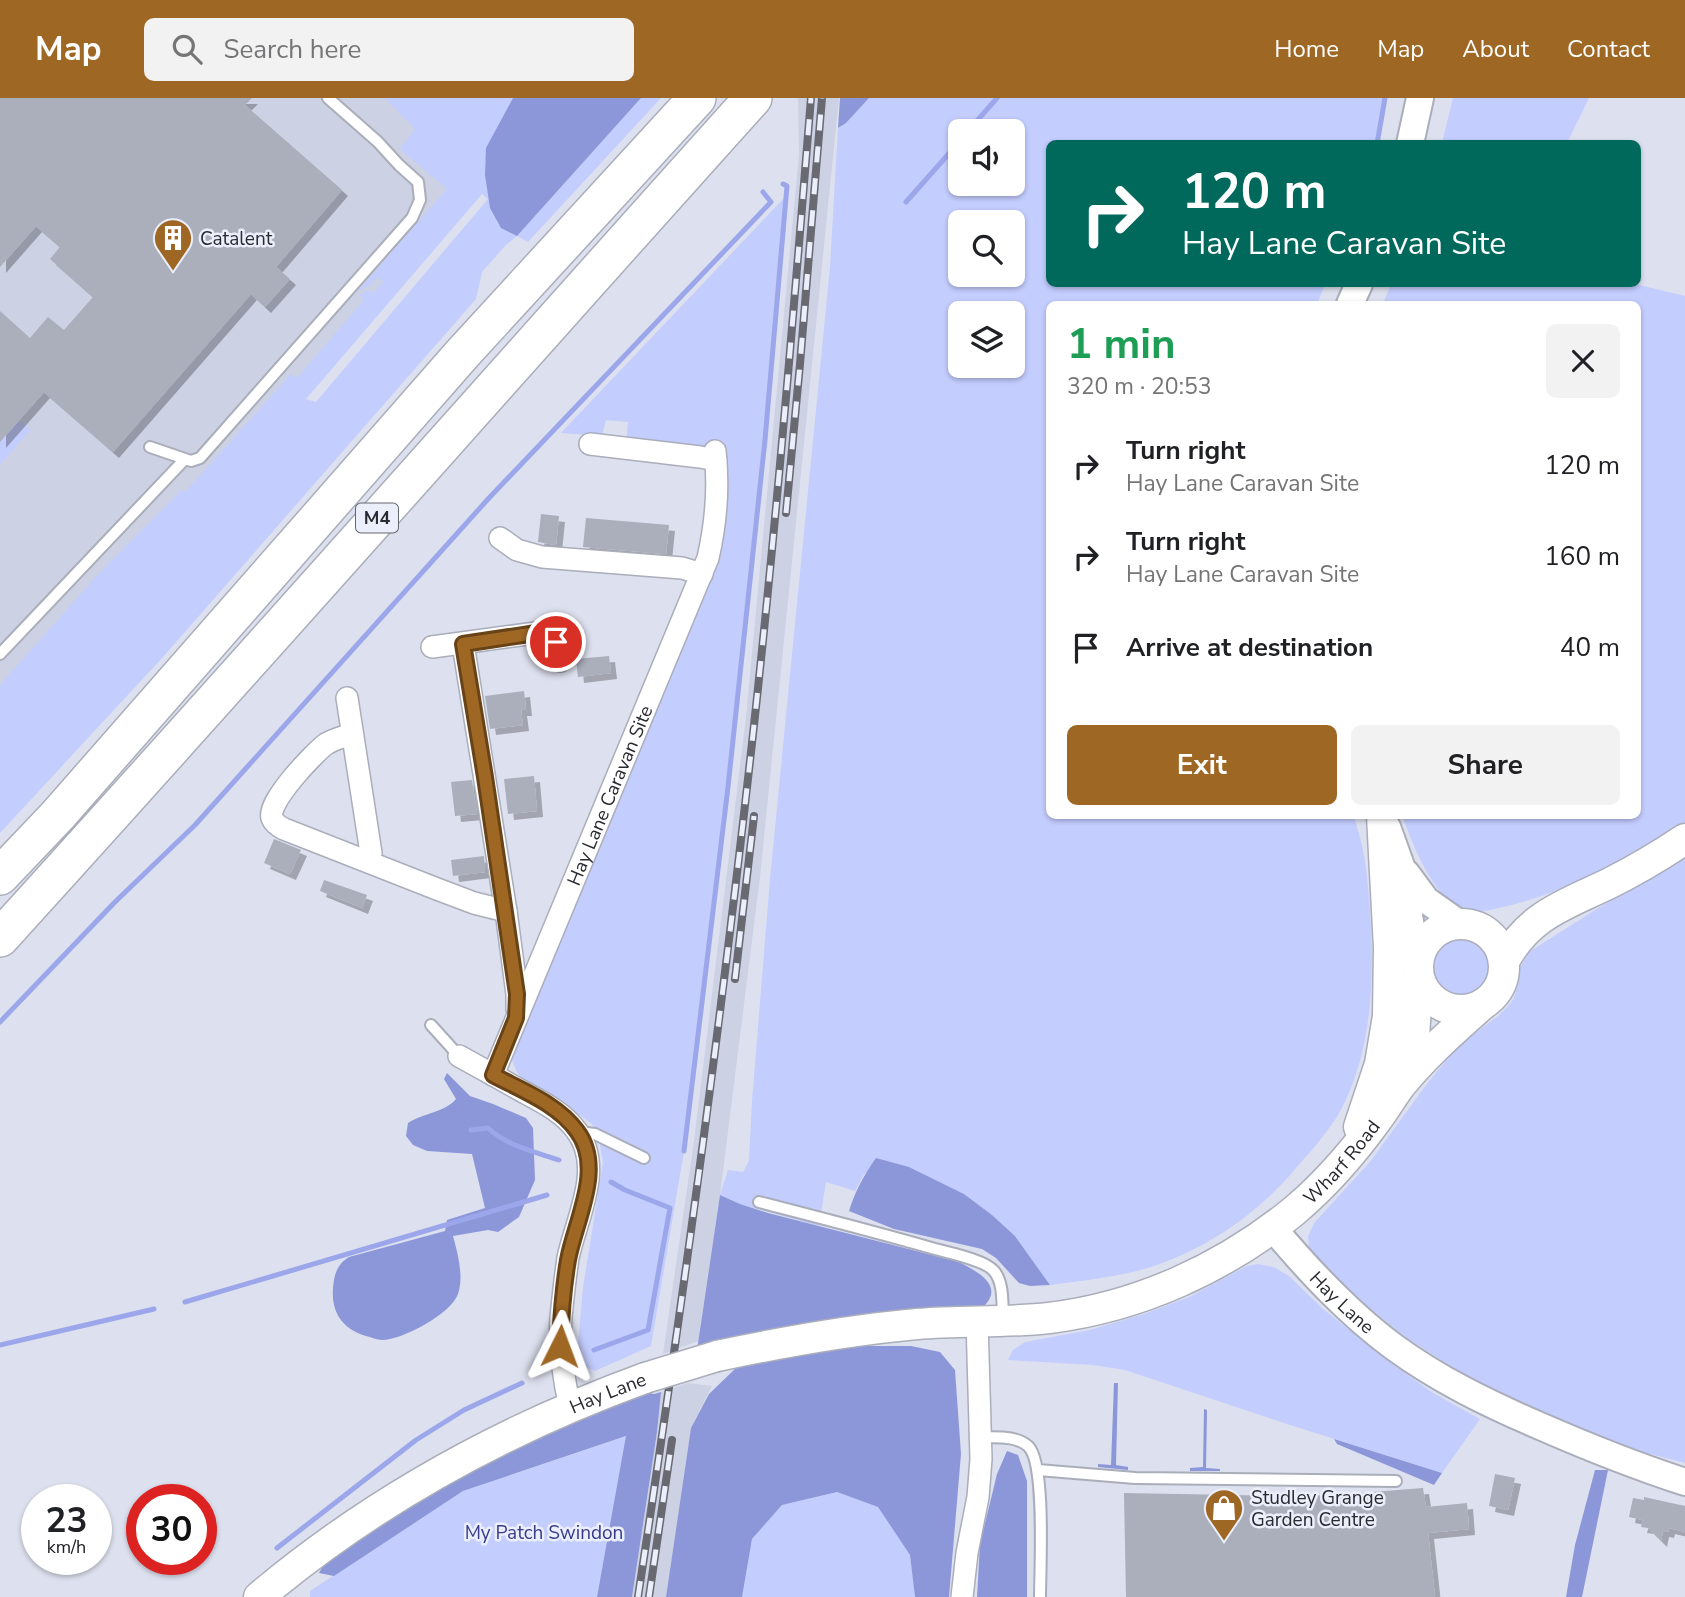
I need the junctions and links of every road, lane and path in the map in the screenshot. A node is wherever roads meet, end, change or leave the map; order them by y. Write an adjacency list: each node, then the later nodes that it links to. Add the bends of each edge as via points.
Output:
1 (328, 98): 8 (lane, via 418,182 420,200 412,218 200,458)
2 (697, 98): 22 (highway, M4, via 463,353)
3 (753, 98): 26 (highway, M4)
4 (1420, 98): 5 (street)
5 (1411, 140)
6 (590, 444): 10 (street, Hay Lane Caravan Site, via 715,456 714,522)
7 (150, 447): 8 (lane)
8 (185, 459): 13 (lane)
9 (500, 538): 10 (street, via 517,550 542,557 682,568)
10 (702, 574): 30 (street, Hay Lane Caravan Site)
11 (463, 644): 12 (street); 14 (street, via 543,632 554,636); 24 (street, Hay Lane Caravan Site)
12 (432, 647)
13 (0, 654)
14 (560, 661)
15 (346, 698): 16 (street)
16 (352, 734): 20 (street); 20 (street, via 333,740 313,756 278,796 271,812 284,829)
17 (1383, 819): 37 (main road, via 1387,1029 1380,1064)
18 (1384, 819): 21 (street)
19 (1685, 839): 23 (main road, Wharf Road)
20 (369, 862): 24 (street)
21 (1401, 866): 25 (street, via 1426,900); 28 (street)
22 (0, 876)
23 (1555, 909): 25 (main road, Wharf Road); 27 (main road, Wharf Road, via 1522,934)
24 (506, 911): 30 (street, Hay Lane Caravan Site)
25 (1466, 924): 27 (main road, via 1491,936); 28 (main road, Wharf Road, via 1443,927 1429,937 1420,952)
26 (0, 939)
27 (1504, 961): 29 (main road, Wharf Road, via 1501,983)
28 (1418, 970): 29 (main road, via 1428,996 1441,1006 1463,1010); 34 (main road, Wharf Road, via 1414,1037)
29 (1483, 1004): 34 (main road, Wharf Road, via 1434,1048)
30 (516, 1018): 33 (street, Hay Lane Caravan Site)
31 (431, 1025): 32 (lane)
32 (459, 1056): 33 (street)
33 (493, 1075): 35 (street, via 561,1114)
34 (1399, 1088): 37 (main road, Wharf Road)
35 (579, 1132): 36 (lane); 41 (street, via 588,1156 588,1180 568,1259 560,1346)
36 (644, 1158)
37 (1346, 1160): 39 (main road, Wharf Road)
38 (759, 1202): 40 (lane, via 993,1269 1002,1294)
39 (1272, 1227): 40 (main road, Hay Lane, via 1222,1260 1154,1293 1071,1315); 45 (street, Hay Lane, via 1352,1312 1432,1372 1512,1414)
40 (990, 1321): 41 (main road, Hay Lane, bridge, via 881,1328 717,1356); 42 (street)
41 (570, 1407): 46 (main road, Hay Lane, via 422,1481 317,1551)
42 (981, 1437): 43 (lane, via 1014,1439 1029,1447); 47 (street, via 978,1497)
43 (1038, 1470): 44 (lane, via 1135,1478); 48 (lane)
44 (1396, 1481)
45 (1685, 1482)
46 (260, 1597)
47 (962, 1597)
48 (1040, 1597)

